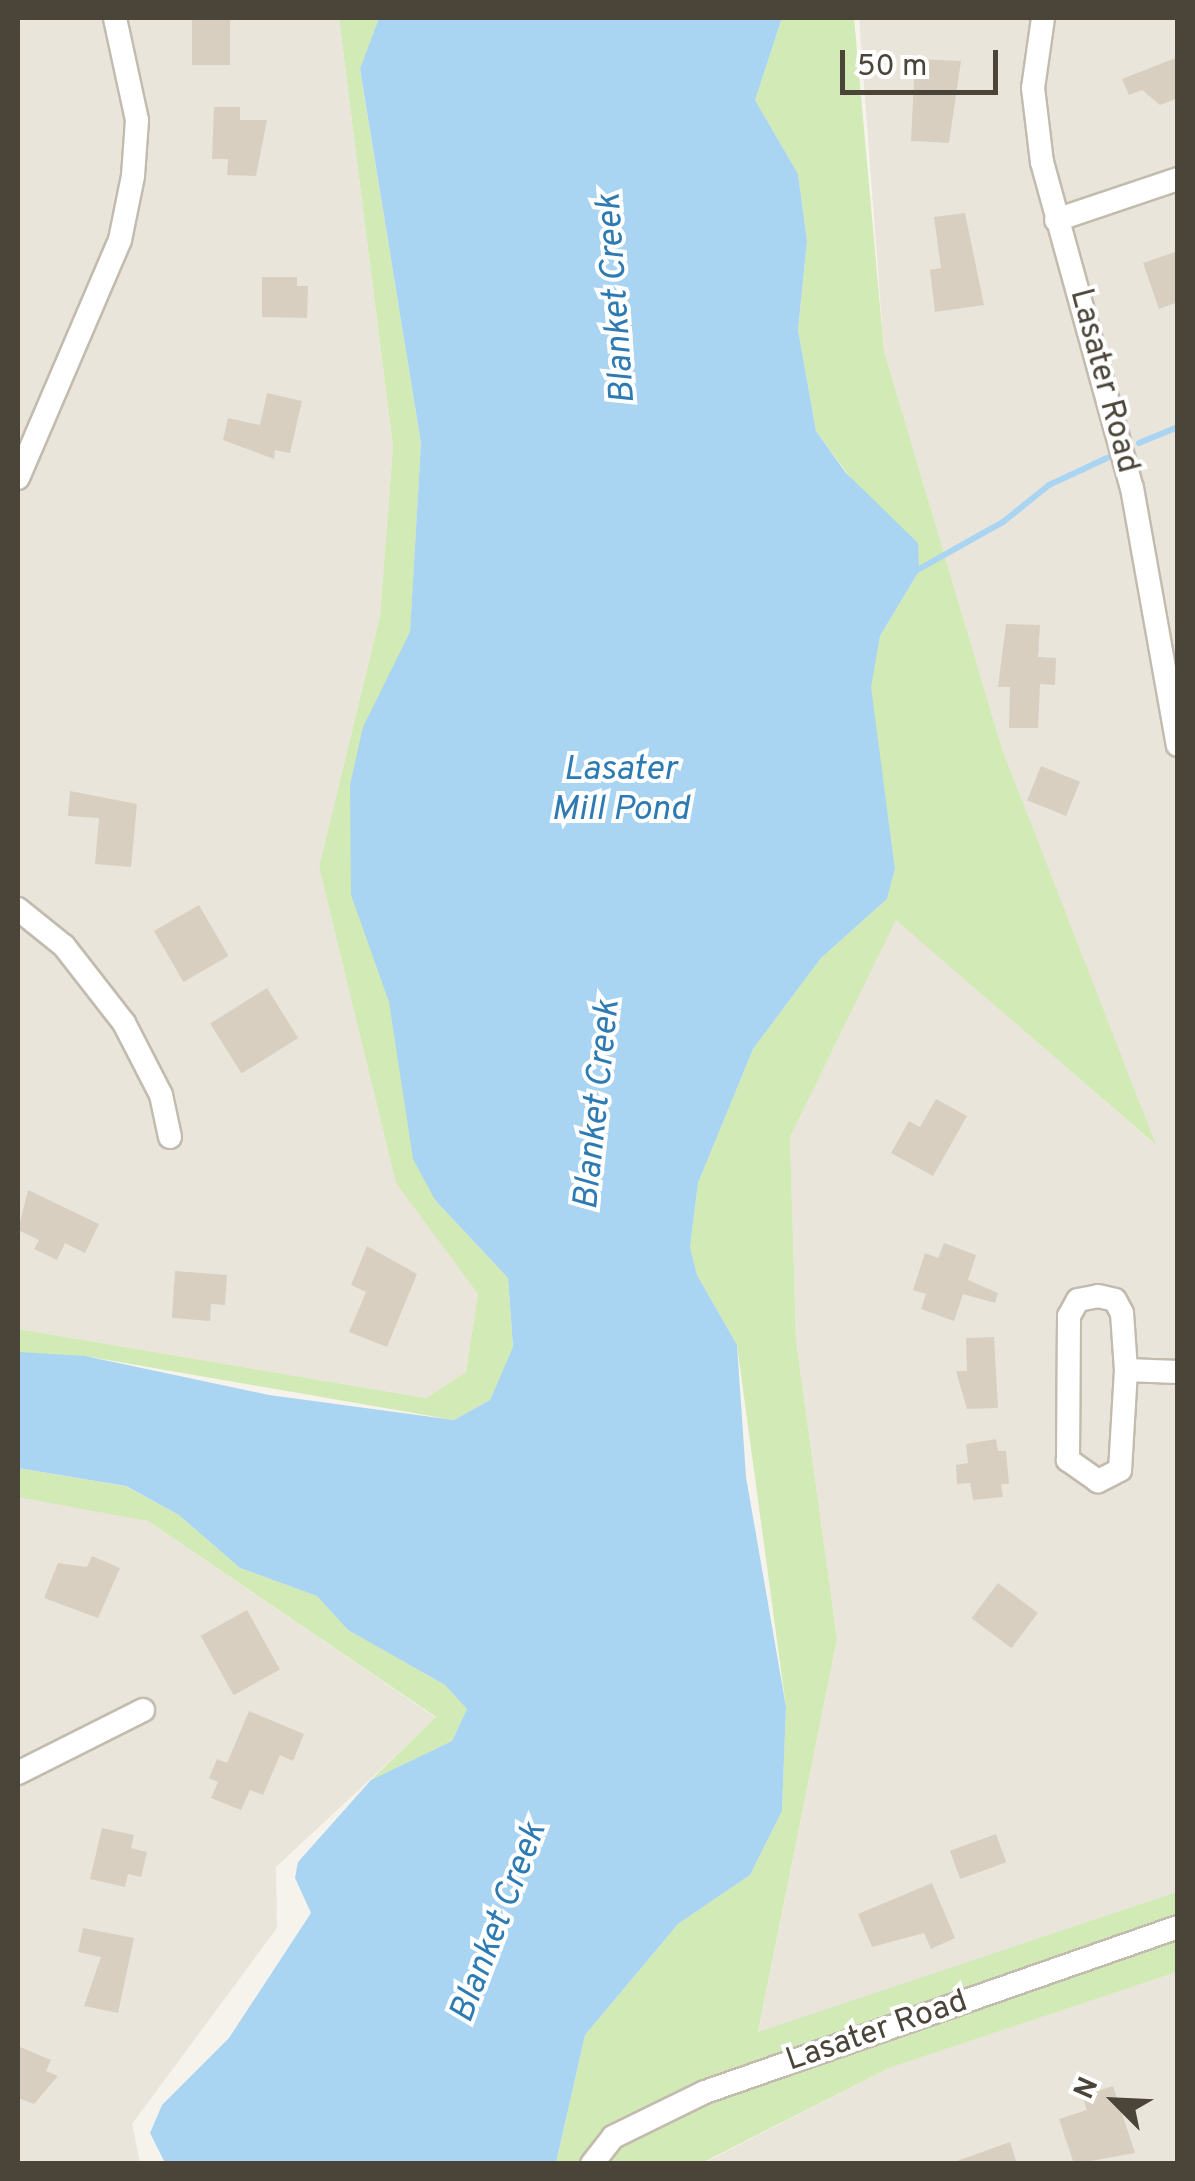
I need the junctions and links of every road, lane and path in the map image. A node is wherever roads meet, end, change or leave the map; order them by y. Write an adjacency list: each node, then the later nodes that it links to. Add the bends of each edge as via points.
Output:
1 (114, 18): 5 (street, via 137,120 120,240)
2 (1042, 18): 4 (street, Lasater Road, via 1034,102)
3 (1178, 179): 4 (street)
4 (1056, 220): 6 (street, Lasater Road, via 1132,488)
5 (18, 478)
6 (1176, 732)
7 (18, 909): 8 (street, via 64,946 124,1023 161,1094)
8 (170, 1136)
9 (1126, 1370): 9 (street, via 1115,1300 1078,1300 1070,1316 1068,1460 1084,1478 1098,1481 1120,1470); 10 (street)
10 (1178, 1372)
11 (144, 1710): 12 (street)
12 (18, 1773)
13 (1178, 1927): 14 (street, Lasater Road, via 706,2092 613,2137)
14 (592, 2164)

